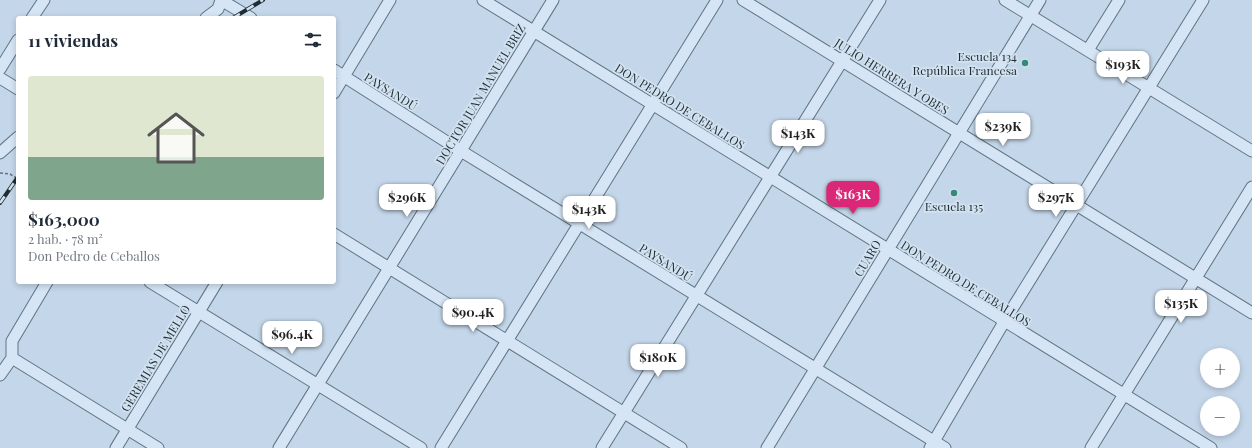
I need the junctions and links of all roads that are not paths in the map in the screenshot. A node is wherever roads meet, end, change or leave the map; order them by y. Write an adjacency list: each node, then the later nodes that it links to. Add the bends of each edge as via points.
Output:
1 (44, 0): 13 (street)
2 (221, 0): 14 (street, via 218,9); 15 (street)
3 (390, 0): 23 (street)
4 (484, 0): 17 (street, DON PEDRO DE CEBALLOS)
5 (553, 0): 17 (street, DOCTOR JUAN MANUEL BRIZ)
6 (717, 0): 28 (street)
7 (743, 0): 20 (street, JULIO HERRERA Y OBES)
8 (880, 0): 20 (street)
9 (1005, 0): 16 (street)
10 (1040, 0): 16 (street, CUARO)
11 (1119, 0): 19 (street)
12 (1203, 0): 26 (street)
13 (33, 16)
14 (209, 16)
15 (248, 16)
16 (1031, 16): 19 (street); 29 (street, CUARO)
17 (533, 30): 28 (street, DON PEDRO DE CEBALLOS); 31 (street, DOCTOR JUAN MANUEL BRIZ)
18 (16, 43): 21 (street)
19 (1088, 50): 26 (street)
20 (842, 61): 29 (street, JULIO HERRERA Y OBES); 34 (street)
21 (0, 69)
22 (336, 71): 23 (street, PAYSANDÚ)
23 (344, 76): 27 (street); 31 (street, PAYSANDÚ)
24 (0, 78): 25 (street)
25 (16, 88)
26 (1150, 88): 32 (street); 36 (street)
27 (336, 90)
28 (653, 105): 34 (street, DON PEDRO DE CEBALLOS); 37 (street)
29 (959, 133): 36 (street, JULIO HERRERA Y OBES); 39 (street, CUARO)
30 (16, 139): 33 (street)
31 (462, 151): 37 (street, PAYSANDÚ); 40 (street, DOCTOR JUAN MANUEL BRIZ)
32 (1252, 151)
33 (0, 153)
34 (770, 177): 39 (street, DON PEDRO DE CEBALLOS); 45 (street)
35 (1252, 186): 41 (street)
36 (1077, 206): 41 (street, JULIO HERRERA Y OBES); 48 (street)
37 (580, 223): 45 (street, PAYSANDÚ); 49 (street)
38 (336, 235): 40 (street)
39 (887, 249): 48 (street, DON PEDRO DE CEBALLOS); 51 (street, CUARO)
40 (389, 268): 49 (street); 53 (street, DOCTOR JUAN MANUEL BRIZ)
41 (1196, 278): 47 (street, JULIO HERRERA Y OBES); 54 (street)
42 (46, 284): 50 (street, via 12,341)
43 (153, 284): 46 (street)
44 (216, 284): 46 (street, GEREMIAS DE MELLO)
45 (695, 295): 51 (street, PAYSANDÚ); 55 (street)
46 (198, 312): 53 (street); 56 (street, GEREMIAS DE MELLO)
47 (1252, 313)
48 (1004, 322): 54 (street, DON PEDRO DE CEBALLOS); 57 (street)
49 (507, 340): 55 (street); 62 (street)
50 (12, 358): 52 (street); 56 (street)
51 (816, 369): 57 (street, PAYSANDÚ); 65 (street, CUARO)
52 (0, 375)
53 (319, 384): 60 (street, DOCTOR JUAN MANUEL BRIZ); 61 (street)
54 (1124, 394): 67 (street); 68 (street, DON PEDRO DE CEBALLOS)
55 (623, 414): 63 (street); 64 (street)
56 (128, 429): 58 (street, GEREMIAS DE MELLO); 59 (street)
57 (932, 445): 66 (street, PAYSANDÚ)
58 (116, 448)
59 (158, 448)
60 (280, 448)
61 (421, 448)
62 (441, 448)
63 (602, 448)
64 (681, 448)
65 (767, 448)
66 (945, 448)
67 (1091, 448)
68 (1211, 448)

